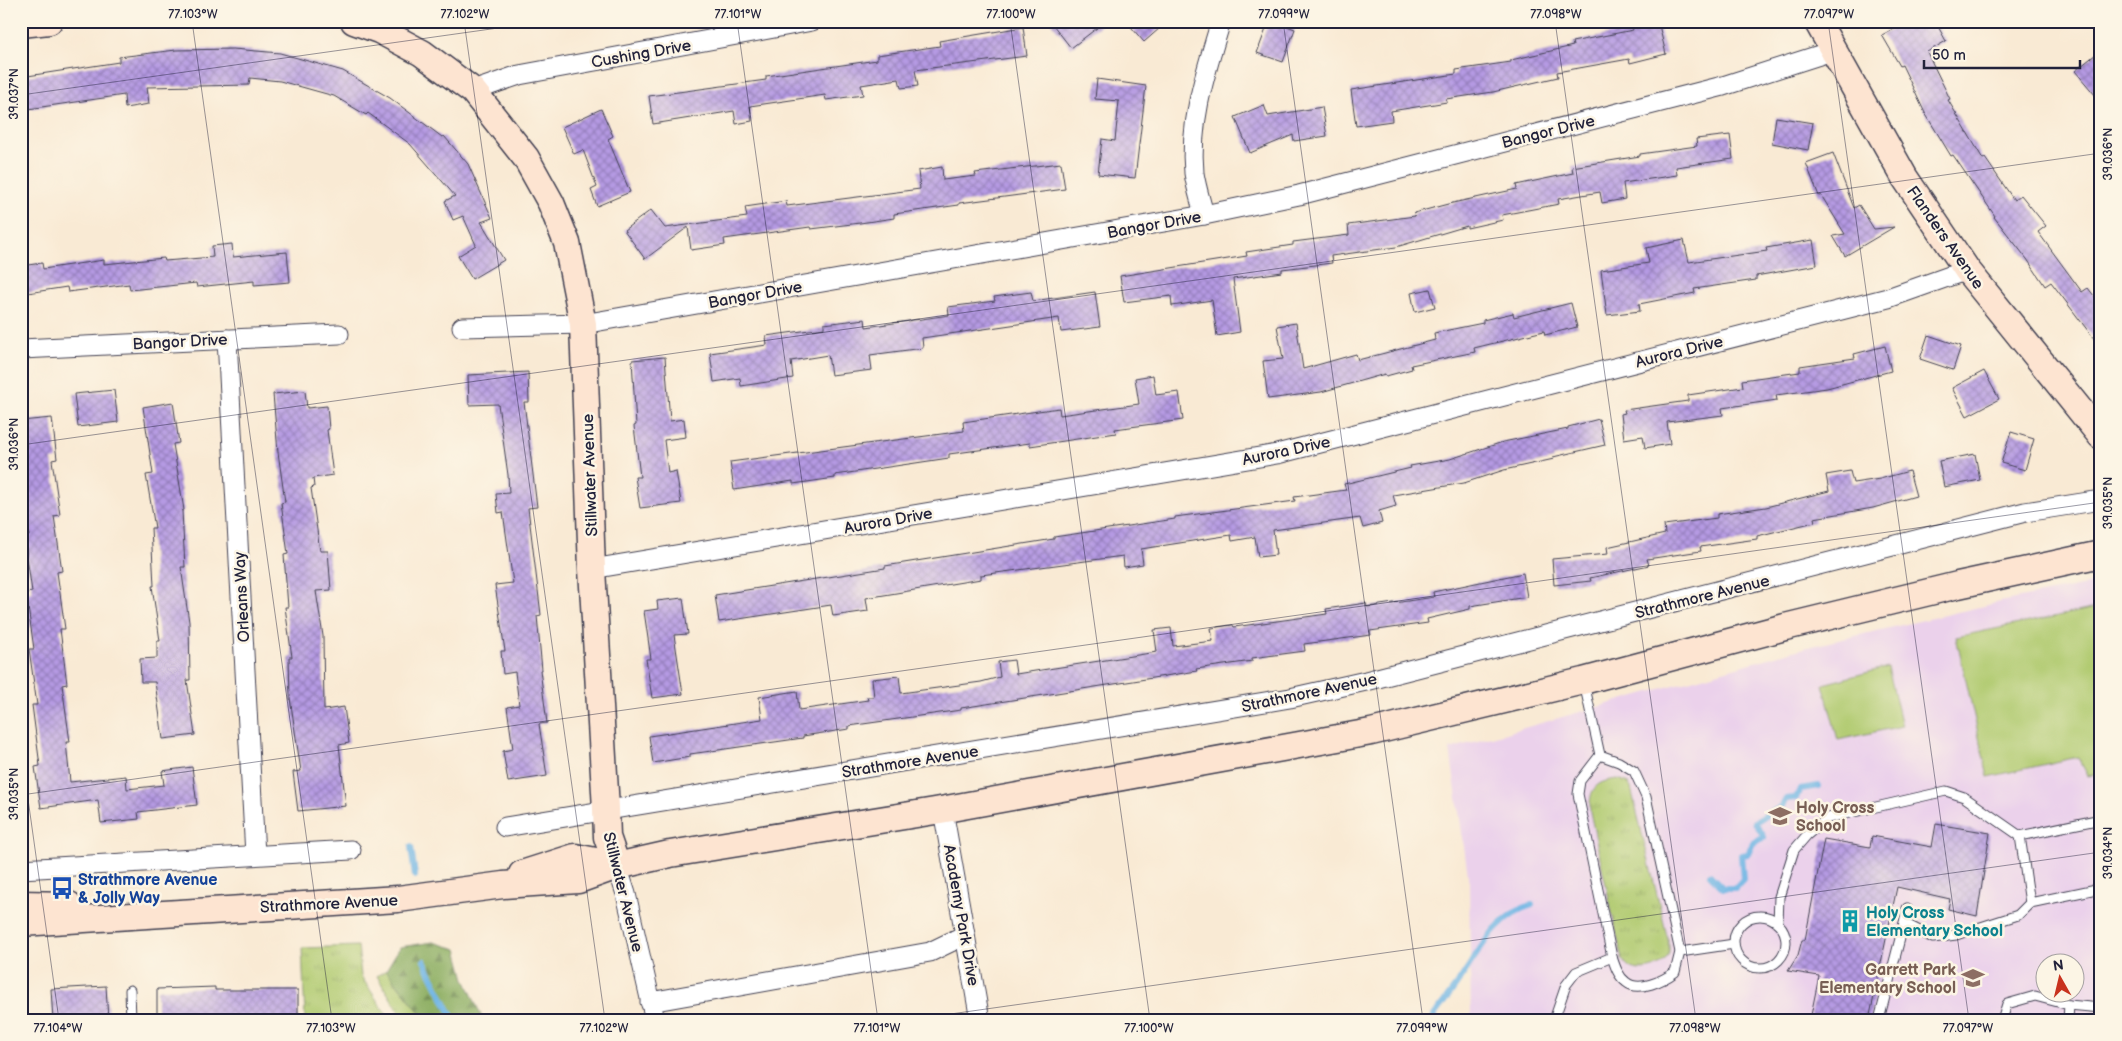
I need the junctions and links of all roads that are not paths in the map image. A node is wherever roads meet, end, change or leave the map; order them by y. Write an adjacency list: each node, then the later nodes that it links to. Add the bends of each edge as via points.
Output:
1 (354, 21): 6 (main road, Stillwater Avenue, via 379,30 422,53)
2 (812, 21): 6 (street, Cushing Drive, via 519,75)
3 (1221, 21): 7 (street, via 1202,82 1195,120 1194,174)
4 (1816, 21): 5 (main road, Flanders Avenue)
5 (1832, 51): 7 (street, Bangor Drive, via 1723,86 1299,195); 8 (main road, Flanders Avenue, via 1904,178)
6 (473, 91): 9 (main road, Stillwater Avenue, via 526,158 551,203 567,243)
7 (1204, 215): 9 (street, Bangor Drive)
8 (1967, 270): 14 (main road, Flanders Avenue); 17 (street, Aurora Drive, via 1888,298 1277,454)
9 (583, 324): 10 (street, Bangor Drive); 17 (main road, Stillwater Avenue)
10 (462, 327)
11 (339, 334): 12 (street, Bangor Drive)
12 (227, 339): 13 (street, Bangor Drive); 26 (street, Orleans Way)
13 (21, 349)
14 (2101, 436)
15 (2101, 500): 20 (street, Strathmore Avenue, via 2025,512 1290,698)
16 (2101, 554): 18 (main road, Strathmore Avenue, via 1785,627)
17 (592, 569): 20 (main road, Stillwater Avenue)
18 (1583, 681): 19 (lane); 21 (main road, Strathmore Avenue, via 1371,732)
19 (1600, 755): 39 (lane, via 1634,771 1646,797); 40 (lane, via 1580,780 1578,794)
20 (606, 809): 23 (street, Strathmore Avenue); 27 (main road, Stillwater Avenue, via 608,837)
21 (943, 810): 27 (main road, Strathmore Avenue, via 670,854); 37 (street, Academy Park Drive)
22 (2101, 819): 24 (lane)
23 (505, 827)
24 (2020, 836): 30 (lane); 36 (lane, via 1964,797 1946,791 1828,818 1794,850 1779,897)
25 (352, 850): 26 (street)
26 (255, 855): 28 (street)
27 (617, 866): 33 (main road, Strathmore Avenue, via 574,857 526,871 503,885 398,899); 44 (street, Stillwater Avenue)
28 (21, 869)
29 (2101, 888): 30 (lane)
30 (2030, 903): 34 (lane, via 2018,915 1956,935 1932,938)
31 (21, 904): 33 (main road, Strathmore Avenue, via 100,906)
32 (1907, 908): 34 (lane)
33 (154, 914): 35 (main road, Strathmore Avenue)
34 (1904, 922): 48 (lane)
35 (21, 923)
36 (1778, 923): 38 (lane, via 1769,918 1749,919 1738,930); 38 (lane, via 1784,931 1785,951 1772,966 1752,967 1743,962)
37 (965, 935): 44 (street, via 930,952); 46 (street, Academy Park Drive)
38 (1734, 944): 39 (lane)
39 (1680, 952): 40 (lane, via 1675,972 1662,981 1639,986 1627,983 1618,973)
40 (1612, 957): 47 (lane, via 1576,972 1566,985)
41 (130, 990): 45 (lane)
42 (2069, 1005): 43 (lane); 49 (lane, via 2035,996 2007,1004); 50 (lane)
43 (2101, 1008)
44 (652, 1011)
45 (131, 1020)
46 (980, 1020)
47 (1554, 1020)
48 (1879, 1020)
49 (2002, 1020)
50 (2068, 1020)

